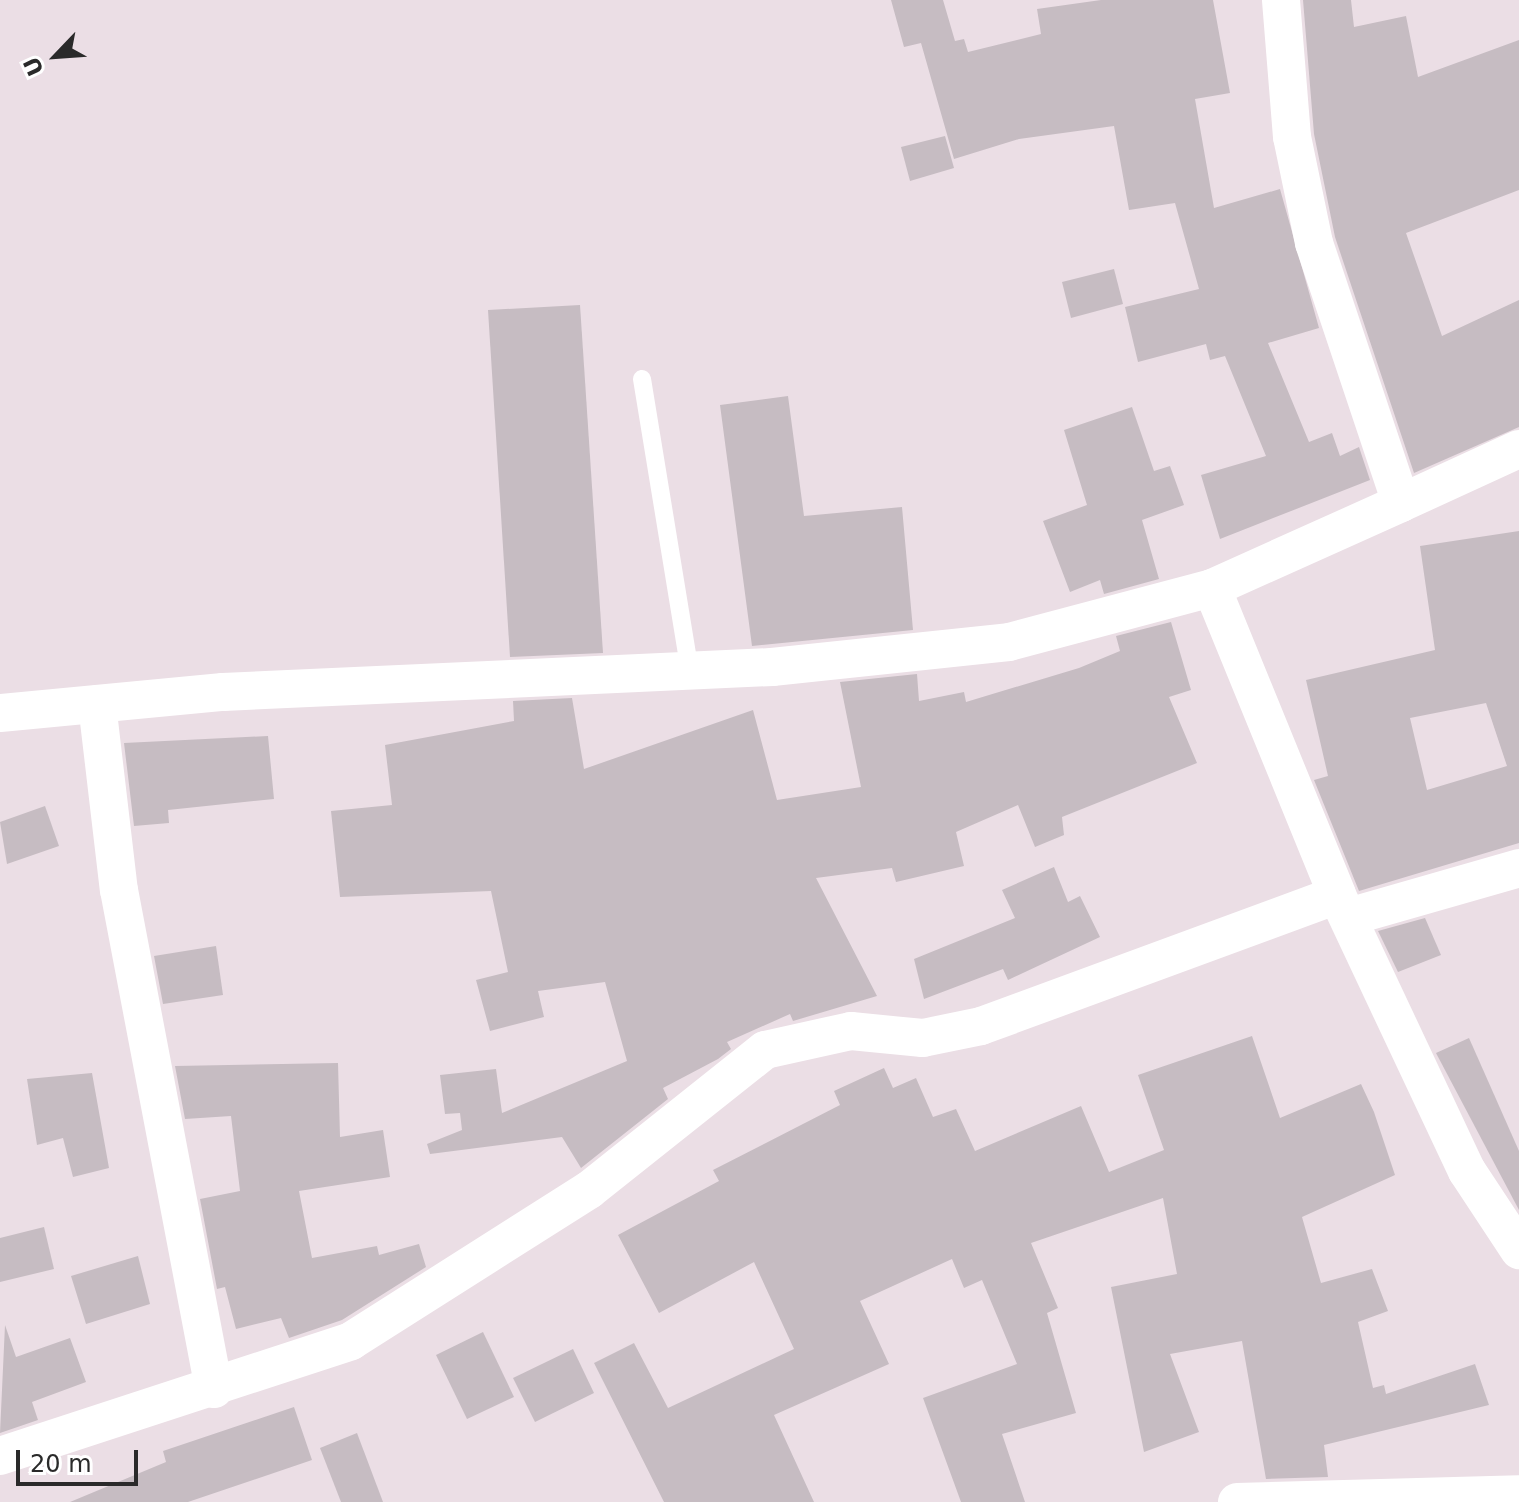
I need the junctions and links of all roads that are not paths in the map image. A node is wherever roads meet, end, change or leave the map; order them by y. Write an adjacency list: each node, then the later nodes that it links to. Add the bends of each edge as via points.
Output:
1 (1281, 0): 4 (street, via 1292,137 1314,243)
2 (642, 379): 6 (lane)
3 (1519, 449): 4 (street)
4 (1401, 503): 5 (street)
5 (1212, 588): 6 (street, via 1009,642 772,667); 10 (street)
6 (689, 666): 7 (street)
7 (97, 704): 8 (street); 12 (street, via 119,890)
8 (0, 713)
9 (1519, 868): 10 (street)
10 (1344, 906): 11 (street, via 1467,1171); 12 (street, via 981,1026 923,1038 851,1031 765,1050 589,1190 417,1306 289,1367)
11 (1519, 1250)
12 (214, 1389): 13 (street)
13 (0, 1456)
14 (1519, 1494): 15 (street)
15 (1435, 1499): 16 (street)
16 (1237, 1502)

